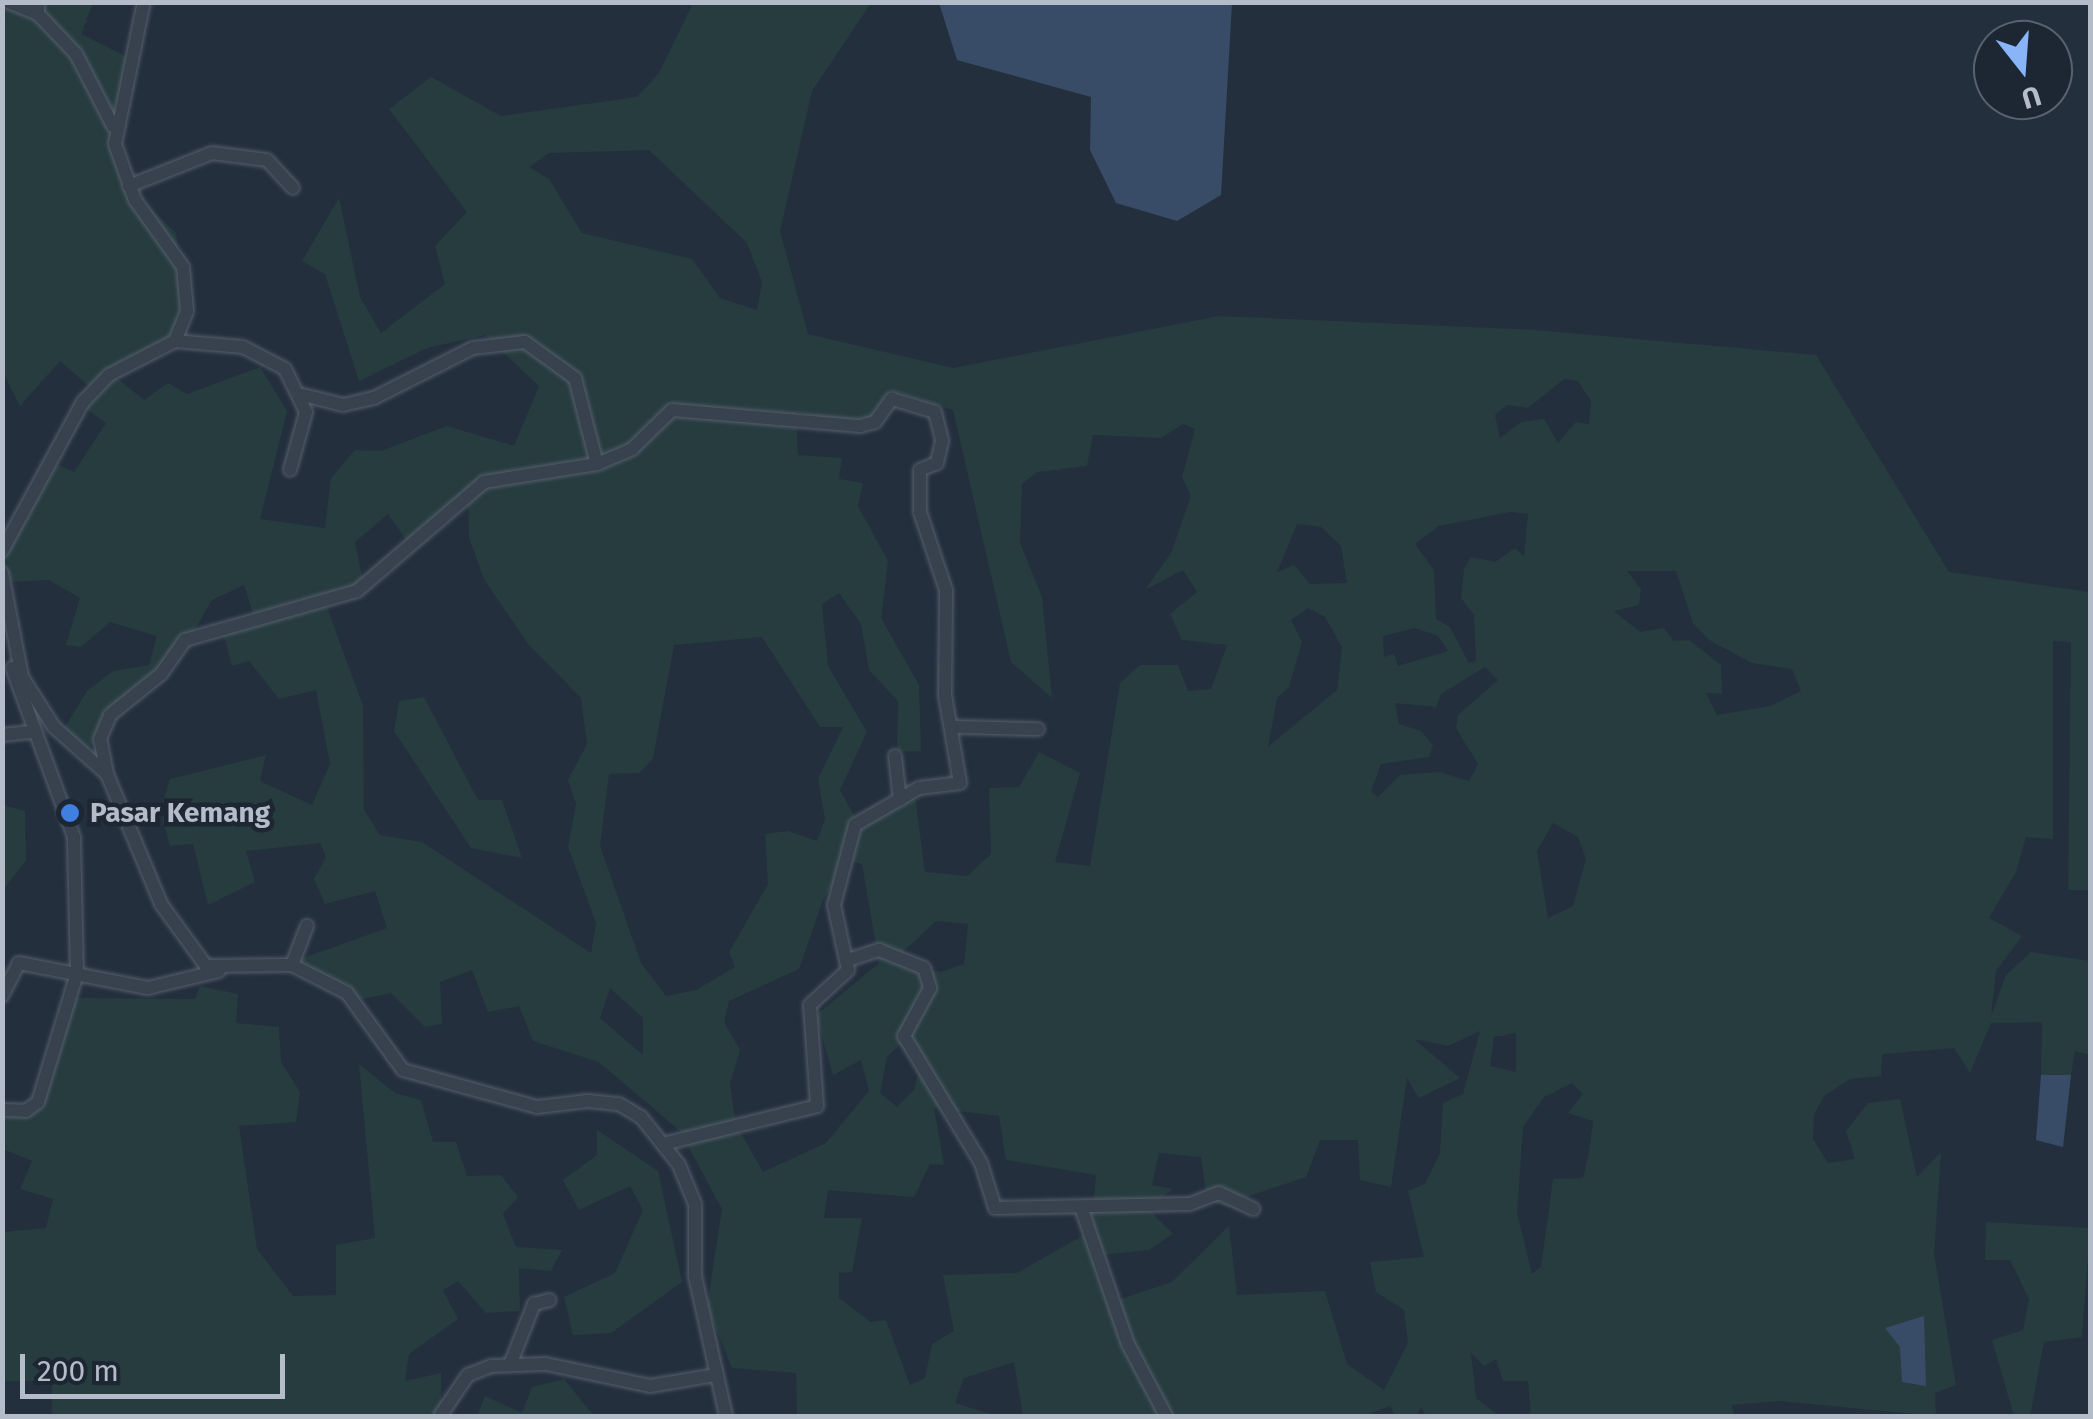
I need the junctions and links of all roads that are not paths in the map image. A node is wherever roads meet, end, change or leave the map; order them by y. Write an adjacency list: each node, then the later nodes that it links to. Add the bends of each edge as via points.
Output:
1 (8, 2): 3 (street)
2 (144, 2): 4 (street, via 140,48)
3 (38, 8): 4 (street, via 76,54)
4 (114, 128): 5 (street)
5 (130, 186): 6 (street, via 212,153 267,160); 7 (street, via 183,267 187,311)
6 (293, 188)
7 (175, 341): 8 (street, via 260,351); 11 (street, via 100,381)
8 (303, 395): 9 (street, via 343,405 374,398 473,348 525,342 575,378); 10 (street, via 302,442)
9 (597, 464): 14 (street, via 632,449 672,410 860,426 875,422 892,399 935,412 942,442 937,462 920,470 920,512 946,590 945,695); 19 (street, via 484,482 357,592 191,635 160,674 110,715 100,739)
10 (290, 470)
11 (3, 545)
12 (2, 573): 13 (street)
13 (11, 640): 16 (street); 19 (street, via 54,727)
14 (955, 727): 15 (street); 20 (street, via 960,782)
15 (1038, 729)
16 (34, 732): 17 (street); 25 (street, via 74,837)
17 (2, 734)
18 (895, 756): 20 (street)
19 (107, 774): 24 (street, via 161,904 190,952)
20 (900, 800): 22 (street, via 856,824 834,905)
21 (307, 926): 23 (street)
22 (848, 960): 28 (street, via 845,976 810,1005 817,1106); 30 (street, via 878,950 924,968 930,988 904,1036 981,1162 995,1208 1040,1203)
23 (292, 965): 24 (street, via 271,960); 28 (street, via 347,994 402,1070 538,1106 619,1104)
24 (218, 971): 25 (street, via 148,988)
25 (77, 974): 26 (street, via 20,963); 27 (street, via 38,1102 26,1111)
26 (2, 996)
27 (2, 1110)
28 (664, 1144): 33 (street, via 695,1204 694,1276)
29 (1254, 1209): 30 (street, via 1219,1193 1190,1204 1115,1200)
30 (1082, 1210): 36 (street, via 1128,1344)
31 (550, 1300): 32 (street, via 534,1304)
32 (510, 1364): 33 (street, via 650,1386); 34 (street, via 468,1375)
33 (716, 1375): 35 (street)
34 (440, 1416)
35 (726, 1416)
36 (1166, 1416)

